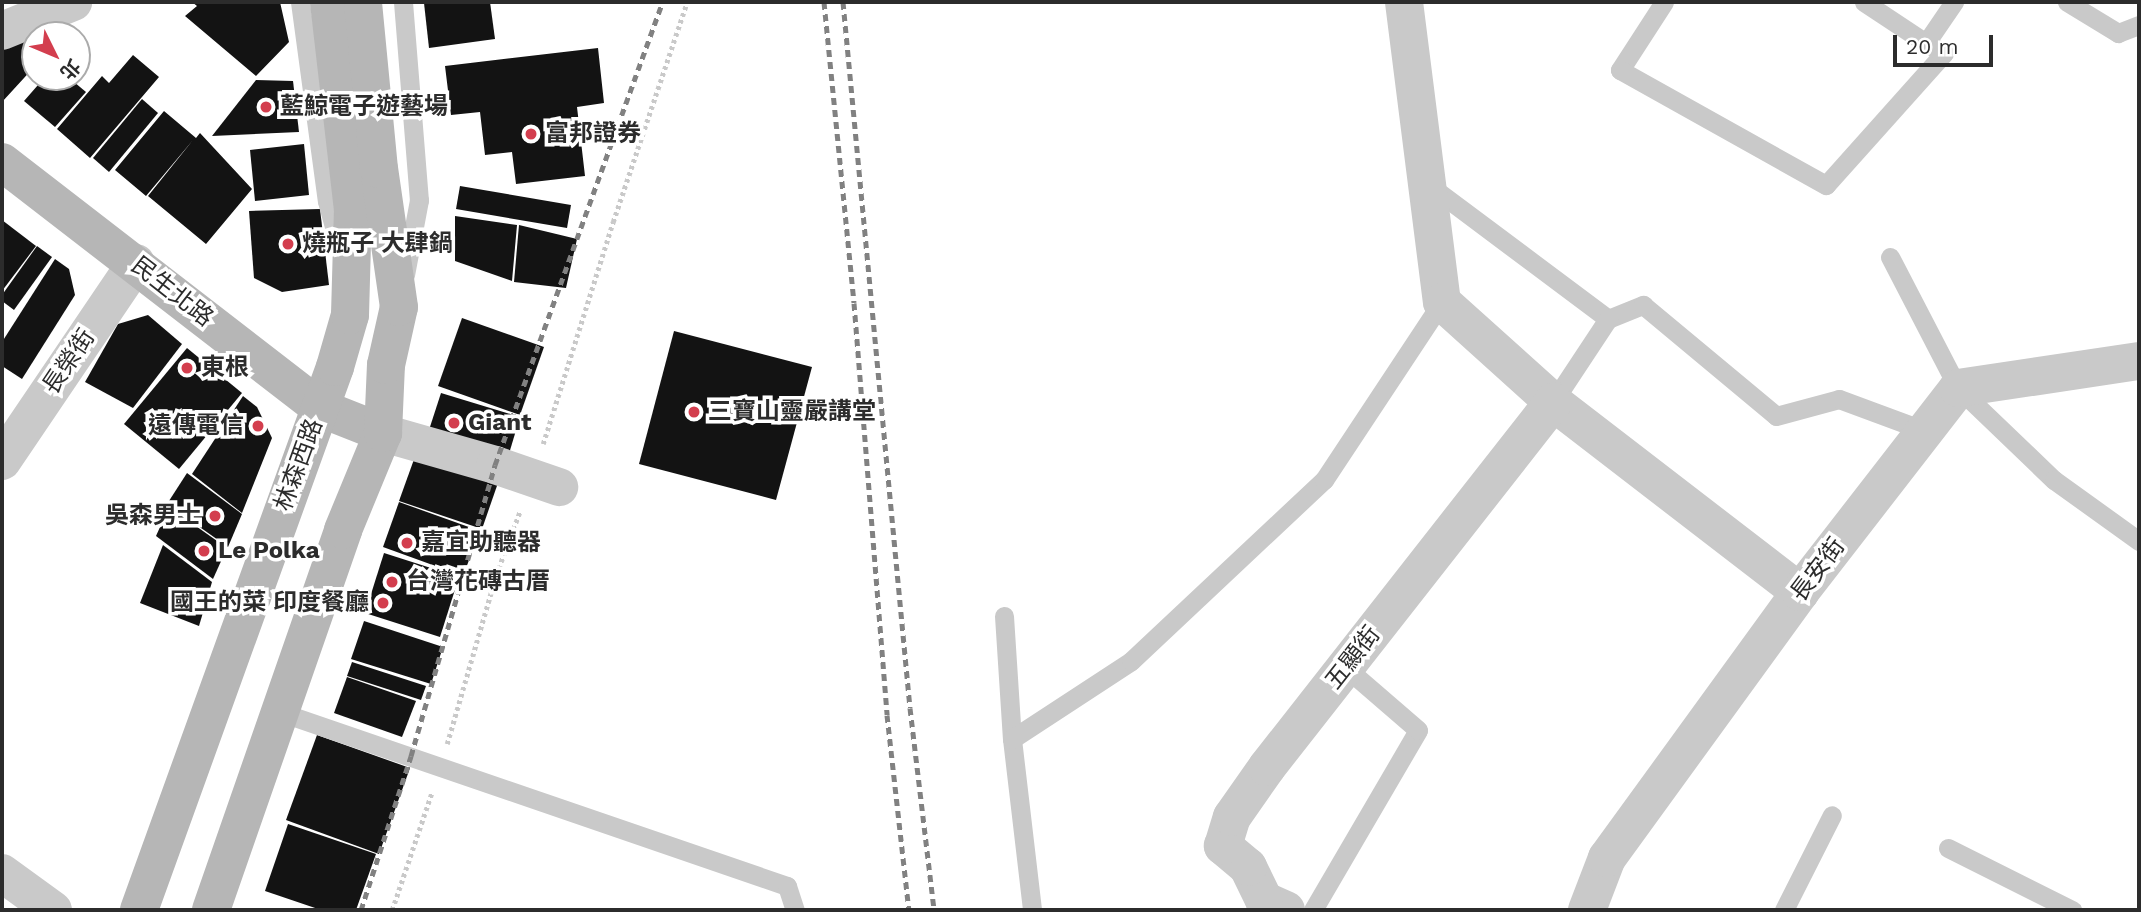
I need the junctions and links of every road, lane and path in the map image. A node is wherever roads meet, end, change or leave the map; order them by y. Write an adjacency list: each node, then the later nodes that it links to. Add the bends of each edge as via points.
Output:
1 (27, 2): 12 (street)
2 (73, 2): 14 (street)
3 (300, 2): 20 (lane, via 327,201)
4 (329, 2): 20 (main road, 林森西路, via 353,211)
5 (363, 2): 22 (main road, via 379,169)
6 (403, 2): 22 (lane, via 419,200)
7 (1404, 2): 17 (street)
8 (1664, 2): 15 (lane, via 1620,70 1826,185 1944,53)
9 (1864, 2): 15 (lane)
10 (1954, 2): 15 (lane)
11 (2067, 2): 13 (lane, via 2118,33)
12 (2, 11)
13 (2139, 25)
14 (2, 31)
15 (1926, 43)
16 (2, 162): 19 (main road, 民生北路)
17 (1428, 184): 21 (street); 23 (lane)
18 (1890, 257): 25 (lane)
19 (136, 264): 27 (main road, 民生北路); 30 (street, 長榮街)
20 (349, 285): 27 (main road, 林森西路, via 350,315)
21 (1442, 302): 26 (street); 37 (lane, via 1324,480 1131,661)
22 (399, 307): 29 (main road, via 386,365)
23 (1608, 318): 26 (lane); 28 (lane, via 1643,304 1776,416 1839,399)
24 (2139, 361): 25 (street)
25 (1958, 388): 28 (street, 長安街); 32 (lane, via 2054,480)
26 (1553, 402): 33 (street); 35 (street, 五顯街)
27 (320, 408): 29 (main road, 民生北路); 43 (main road, 林森西路)
28 (1923, 430): 33 (street, 長安街)
29 (383, 433): 31 (street); 36 (main road, via 343,530)
30 (2, 461)
31 (559, 487)
32 (2139, 541)
33 (1800, 593): 48 (street, 長安街, via 1607,858)
34 (1004, 616): 37 (lane)
35 (1345, 667): 41 (street, 五顯街, via 1267,767 1229,827 1223,846 1248,867); 47 (lane, via 1418,730)
36 (280, 712): 44 (main road); 45 (lane, via 788,886)
37 (1012, 739): 46 (lane)
38 (1832, 815): 49 (lane)
39 (1948, 848): 50 (lane)
40 (2, 873): 42 (street)
41 (1269, 907)
42 (53, 910)
43 (139, 910)
44 (211, 910)
45 (794, 910)
46 (1031, 910)
47 (1314, 910)
48 (1587, 910)
49 (1784, 910)
50 (2072, 910)

